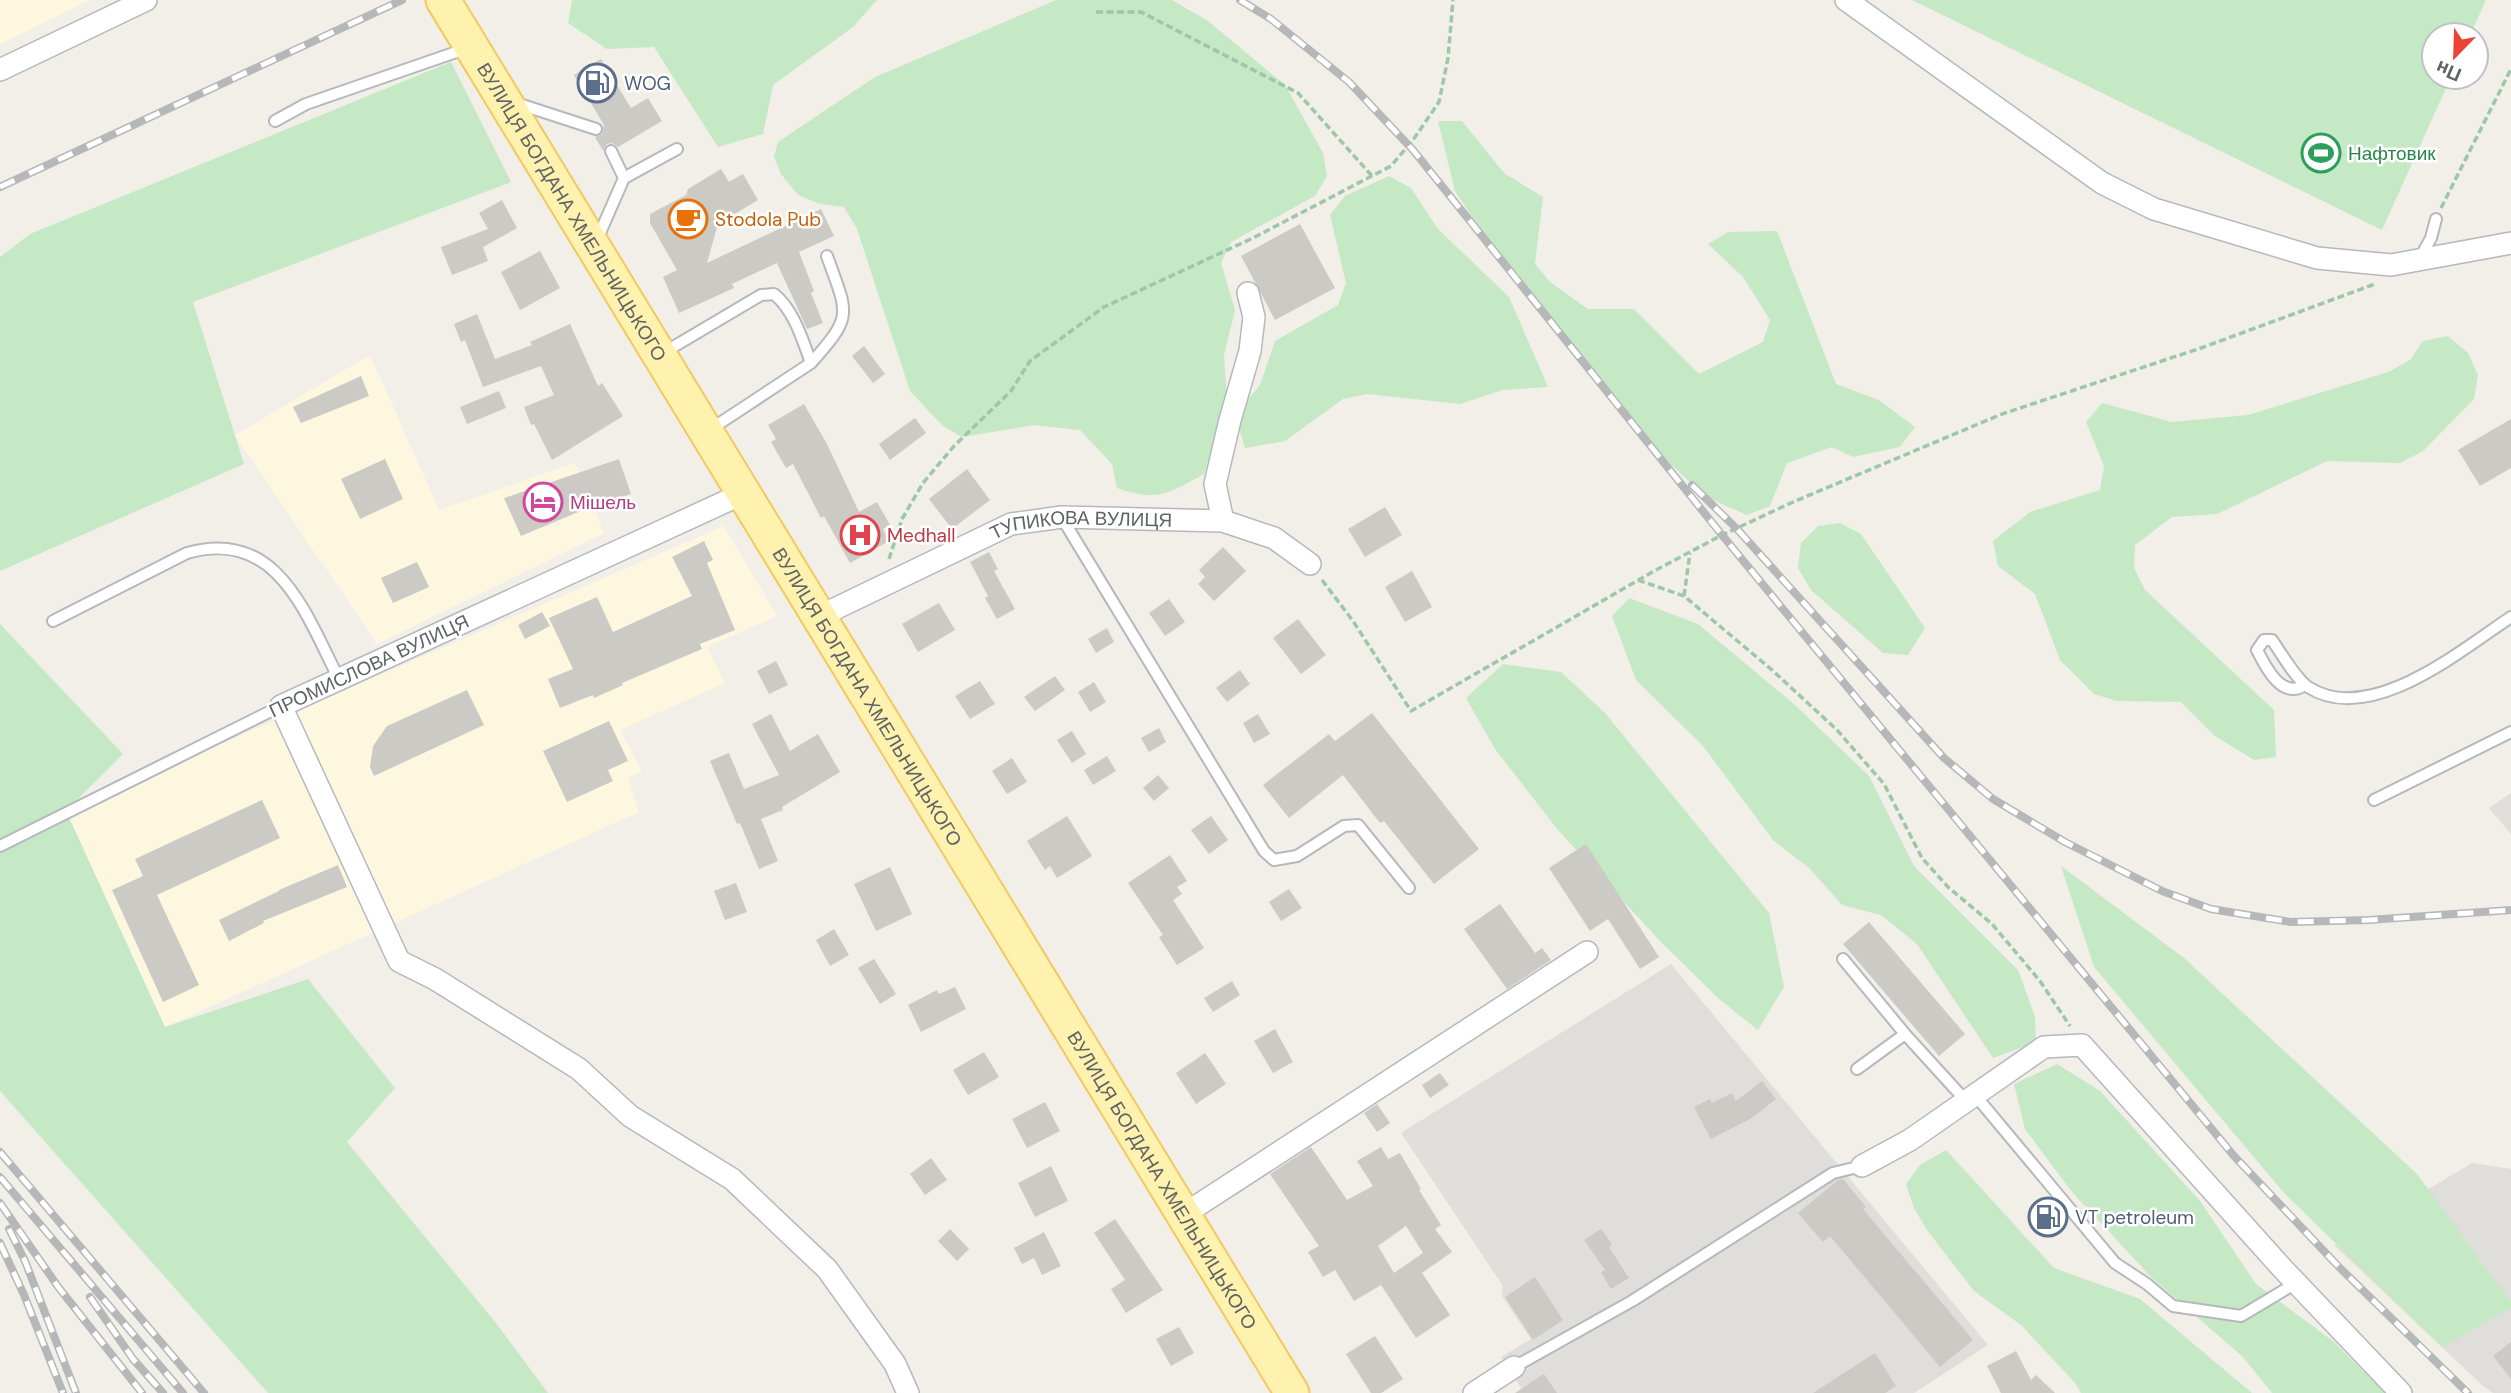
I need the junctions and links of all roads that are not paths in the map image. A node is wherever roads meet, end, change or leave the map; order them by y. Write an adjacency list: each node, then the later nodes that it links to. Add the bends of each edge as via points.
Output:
1 (146, 0): 5 (street)
2 (443, 0): 4 (main road, ВУЛИЦЯ БОГДАНА ХМЕЛЬНИЦЬКОГО)
3 (1846, 0): 16 (street, via 2102,183 2154,209 2317,258 2391,265)
4 (471, 47): 6 (main road, ВУЛИЦЯ БОГДАНА ХМЕЛЬНИЦЬКОГО); 7 (lane, via 306,104)
5 (0, 70)
6 (503, 99): 8 (lane); 14 (main road, ВУЛИЦЯ БОГДАНА ХМЕЛЬНИЦЬКОГО)
7 (275, 121)
8 (596, 129)
9 (677, 149): 11 (lane)
10 (611, 152): 11 (lane)
11 (624, 178): 14 (lane)
12 (2436, 219): 16 (lane)
13 (2511, 243): 16 (street)
14 (594, 248): 18 (main road, ВУЛИЦЯ БОГДАНА ХМЕЛЬНИЦЬКОГО)
15 (827, 256): 19 (lane, via 845,307 843,322)
16 (2418, 260)
17 (1248, 293): 23 (street, via 1254,317 1250,351 1215,484)
18 (659, 356): 19 (lane, via 761,295 774,294 782,300); 20 (main road, ВУЛИЦЯ БОГДАНА ХМЕЛЬНИЦЬКОГО)
19 (811, 363): 20 (lane)
20 (705, 433): 21 (main road, ВУЛИЦЯ БОГДАНА ХМЕЛЬНИЦЬКОГО)
21 (742, 494): 25 (main road, ВУЛИЦЯ БОГДАНА ХМЕЛЬНИЦЬКОГО); 28 (street, ПРОМИСЛОВА ВУЛИЦЯ)
22 (1062, 517): 23 (street, ТУПИКОВА ВУЛИЦЯ); 25 (street, ТУПИКОВА ВУЛИЦЯ, via 1011,524); 34 (lane, via 1264,851 1274,860 1297,856 1344,826 1359,825)
23 (1223, 521): 24 (street, ТУПИКОВА ВУЛИЦЯ, via 1274,538)
24 (1310, 564)
25 (818, 617): 41 (main road, ВУЛИЦЯ БОГДАНА ХМЕЛЬНИЦЬКОГО)
26 (2511, 617): 29 (lane, via 2412,681 2385,692 2342,697 2321,694)
27 (53, 621): 28 (lane, via 187,553 233,549 265,562 282,577)
28 (339, 679): 30 (street, ПРОМИСЛОВА ВУЛИЦЯ)
29 (2305, 685): 29 (lane, via 2272,640 2259,644 2264,665 2281,685 2289,690)
30 (281, 706): 33 (lane, ПРОМИСЛОВА ВУЛИЦЯ); 44 (street, via 400,961 579,1069 630,1116 732,1179 827,1269 895,1364)
31 (2511, 732): 32 (lane)
32 (2374, 800)
33 (0, 846)
34 (1409, 888)
35 (1587, 952): 41 (street)
36 (1843, 960): 37 (lane)
37 (1905, 1034): 38 (lane); 39 (lane)
38 (1857, 1069)
39 (1971, 1098): 40 (street); 42 (lane, via 2115,1263 2173,1306 2241,1316); 42 (street, via 2044,1047 2082,1045)
40 (1862, 1166): 43 (lane, via 1833,1173 1632,1301)
41 (1183, 1215): 45 (main road, ВУЛИЦЯ БОГДАНА ХМЕЛЬНИЦЬКОГО)
42 (2296, 1283): 47 (street)
43 (1514, 1367): 46 (street)
44 (908, 1393)
45 (1292, 1393)
46 (1474, 1393)
47 (2401, 1393)

